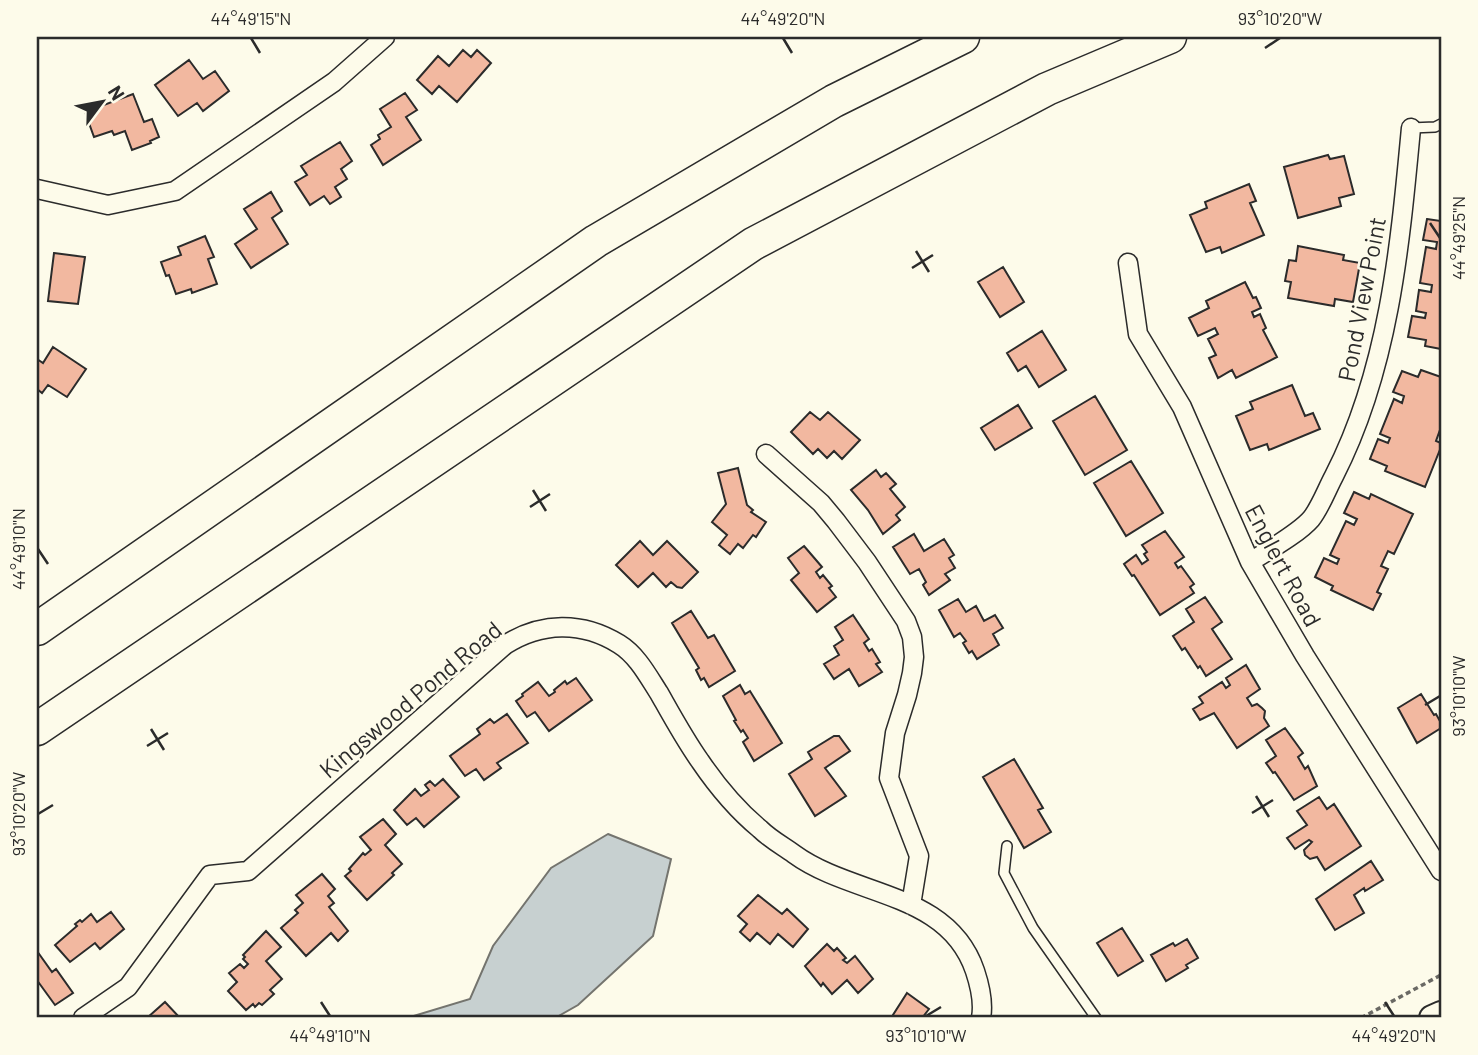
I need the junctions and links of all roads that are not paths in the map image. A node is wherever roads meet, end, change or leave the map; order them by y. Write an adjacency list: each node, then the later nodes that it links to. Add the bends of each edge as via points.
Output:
1 (385, 37): 6 (street, via 334,82 175,191 108,205)
2 (963, 37): 10 (highway, via 834,101 596,240)
3 (1170, 37): 11 (highway, via 1048,89 753,244)
4 (1441, 124): 5 (lane)
5 (1411, 128): 9 (street, Pond View Point, via 1394,275 1364,403 1311,519)
6 (37, 189)
7 (1128, 263): 9 (street, Englert Road, via 1138,334 1182,407)
8 (766, 454): 14 (street, via 835,520 906,621 912,637 912,673 895,733 889,778 919,856)
9 (1250, 562): 13 (street, Englert Road)
10 (37, 629)
11 (37, 729)
12 (1007, 846): 18 (lane, via 1004,873 1033,928)
13 (1441, 871)
14 (911, 905): 16 (street, Kingswood Pond Road, via 819,869 761,831 713,780 626,648 597,633 555,626 505,645 247,871 210,875 128,987); 17 (street, Kingswood Pond Road, via 934,916 961,943 981,988)
15 (1441, 1014): 19 (main road)
16 (83, 1018)
17 (981, 1018)
18 (1096, 1018)
19 (1432, 1018)

